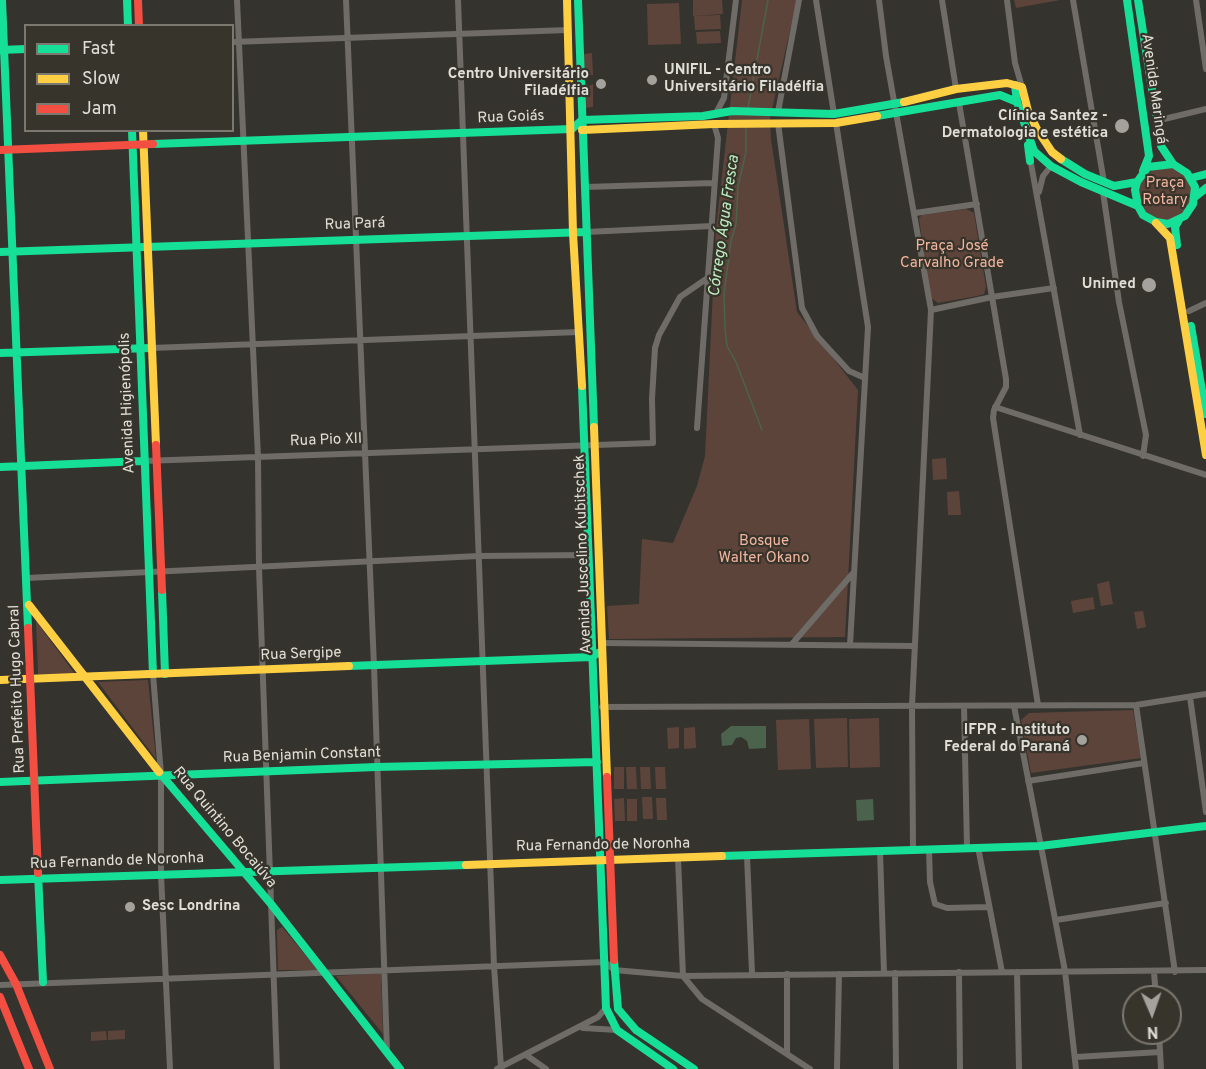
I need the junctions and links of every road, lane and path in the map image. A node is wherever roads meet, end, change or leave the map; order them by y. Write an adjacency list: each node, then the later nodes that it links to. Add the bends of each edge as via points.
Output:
1 (2, 0): 26 (main road, Rua Prefeito Hugo Cabral)
2 (127, 0): 19 (main road)
3 (138, 0): 20 (main road)
4 (237, 0): 24 (street)
5 (346, 0): 23 (street)
6 (458, 0): 22 (street)
7 (567, 0): 21 (main road, Avenida Juscelino Kubitschek)
8 (578, 0): 39 (main road, Avenida Juscelino Kubitschek)
9 (736, 0): 34 (street)
10 (799, 0): 35 (street)
11 (816, 0): 38 (street)
12 (879, 0): 32 (street)
13 (942, 0): 29 (street)
14 (1007, 0): 28 (street)
15 (1073, 0): 65 (street)
16 (1126, 0): 63 (main road, Avenida Maringá, via 1149,156)
17 (1138, 0): 40 (main road, Avenida Maringá)
18 (1196, 0): 27 (street)
19 (128, 24)
20 (139, 24)
21 (568, 30): 22 (street); 44 (main road, Avenida Juscelino Kubitschek)
22 (459, 34): 23 (street); 48 (street)
23 (348, 38): 24 (street); 50 (street)
24 (236, 42): 52 (street)
25 (24, 49): 26 (main road)
26 (2, 50): 55 (main road, Rua Prefeito Hugo Cabral)
27 (1206, 69)
28 (1019, 86): 29 (main road, via 1007,83); 31 (main road); 57 (main road, via 1038,131)
29 (956, 89): 32 (main road)
30 (959, 102): 31 (main road, via 1000,95); 36 (main road); 70 (street)
31 (1017, 102): 51 (main road)
32 (896, 104): 36 (street); 38 (main road)
33 (1206, 109): 40 (street)
34 (720, 112): 35 (main road); 37 (main road); 41 (main road, via 732,120)
35 (778, 112): 38 (main road)
36 (898, 114): 38 (main road); 72 (street)
37 (703, 116): 39 (main road); 42 (main road)
38 (835, 119): 41 (main road); 99 (street, via 868,327)
39 (582, 120): 44 (main road); 45 (main road, Avenida Juscelino Kubitschek)
40 (1156, 121): 59 (main road, Avenida Maringá, via 1161,146)
41 (778, 123): 43 (main road); 99 (street, via 802,309 817,336 849,371)
42 (714, 124): 43 (main road); 45 (main road); 49 (street)
43 (727, 124): 49 (street)
44 (572, 129): 48 (main road, Rua Goiás); 77 (main road, Avenida Juscelino Kubitschek)
45 (582, 130): 66 (main road, Avenida Juscelino Kubitschek)
46 (132, 132): 53 (main road, Avenida Higienópolis)
47 (143, 132): 54 (main road, Avenida Higienópolis)
48 (463, 134): 50 (main road, Rua Goiás); 78 (street)
49 (718, 138): 64 (street)
50 (351, 139): 52 (main road, Rua Goiás); 79 (street)
51 (1028, 139): 56 (main road); 58 (main road)
52 (242, 142): 54 (main road, Rua Goiás); 80 (street)
53 (132, 147): 54 (main road, Rua Goiás); 55 (main road, Rua Goiás); 81 (main road, Avenida Higienópolis)
54 (144, 147): 82 (main road, Avenida Higienópolis)
55 (4, 150): 84 (main road, Rua Prefeito Hugo Cabral)
56 (1034, 151): 57 (main road); 58 (street); 60 (main road)
57 (1053, 152): 60 (main road); 65 (main road)
58 (1030, 164): 60 (street); 68 (street)
59 (1173, 164): 62 (main road); 63 (main road, via 1148,167)
60 (1049, 169): 65 (main road); 68 (street)
61 (1206, 174): 62 (main road)
62 (1191, 178): 69 (main road)
63 (1138, 180): 65 (main road, via 1119,187); 71 (main road)
64 (713, 183): 66 (street); 75 (street)
65 (1104, 187): 71 (main road); 109 (street, via 1119,302 1146,435)
66 (585, 188): 76 (main road, Avenida Juscelino Kubitschek)
67 (1206, 188): 69 (main road)
68 (1038, 195): 86 (street)
69 (1195, 197): 73 (main road, via 1190,211)
70 (976, 204): 72 (street); 87 (street)
71 (1138, 206): 74 (main road)
72 (915, 213): 89 (street)
73 (1179, 220): 74 (main road, via 1168,224); 90 (main road, via 1175,233)
74 (1156, 222): 104 (main road, via 1170,238)
75 (712, 226): 76 (street, Rua Pará); 85 (street)
76 (586, 232): 77 (main road, Rua Pará); 100 (main road, Avenida Juscelino Kubitschek)
77 (573, 233): 78 (main road, Rua Pará); 91 (main road, Avenida Juscelino Kubitschek)
78 (467, 236): 79 (main road, Rua Pará); 92 (street)
79 (355, 238): 80 (main road, Rua Pará); 93 (street)
80 (246, 242): 82 (main road, Rua Pará); 94 (street)
81 (136, 247): 82 (main road, Rua Pará); 84 (main road, Rua Pará); 95 (main road, Avenida Higienópolis)
82 (149, 247): 96 (main road, Avenida Higienópolis)
83 (0, 252): 84 (main road, Rua Pará)
84 (14, 252): 98 (main road, Rua Prefeito Hugo Cabral)
85 (709, 276): 103 (street); 106 (street, Rua Pio XII, via 680,297 659,335 652,399 653,443)
86 (1054, 288): 87 (street); 105 (street)
87 (992, 297): 89 (street); 101 (street, via 1006,382)
88 (1206, 303): 90 (street)
89 (931, 310): 128 (street)
90 (1189, 311): 102 (main road)
91 (579, 332): 92 (street); 100 (main road, via 584,336 586,373); 106 (main road, Avenida Juscelino Kubitschek)
92 (471, 335): 93 (street); 107 (street)
93 (359, 340): 94 (street); 108 (street)
94 (253, 344): 96 (street); 111 (street)
95 (139, 348): 96 (main road); 98 (main road); 113 (main road, Avenida Higienópolis)
96 (151, 348): 112 (main road, Avenida Higienópolis)
97 (0, 353): 98 (main road)
98 (17, 353): 114 (main road, Rua Prefeito Hugo Cabral)
99 (866, 378): 121 (street)
100 (592, 393): 106 (main road, Avenida Juscelino Kubitschek)
101 (995, 407): 105 (street); 143 (street, via 993,418)
102 (1206, 414)
103 (697, 428)
104 (1204, 434): 110 (main road)
105 (1080, 435): 109 (street)
106 (589, 446): 107 (street, Rua Pio XII); 117 (main road, Avenida Juscelino Kubitschek); 131 (main road, Avenida Juscelino Kubitschek)
107 (475, 448): 108 (street, Rua Pio XII); 118 (street)
108 (364, 453): 111 (street, Rua Pio XII); 119 (street)
109 (1143, 456): 116 (street)
110 (1206, 456)
111 (258, 457): 112 (street, Rua Pio XII); 120 (street)
112 (156, 460): 113 (street, Rua Pio XII); 122 (main road, Avenida Higienópolis)
113 (143, 461): 114 (main road, Rua Pio XII); 123 (main road, Avenida Higienópolis)
114 (21, 466): 115 (main road, Rua Pio XII); 124 (main road, Rua Prefeito Hugo Cabral)
115 (0, 467)
116 (1206, 475)
117 (588, 555): 118 (street); 132 (main road, Avenida Juscelino Kubitschek)
118 (479, 556): 119 (street); 133 (street)
119 (368, 562): 120 (street); 134 (street)
120 (259, 568): 122 (street); 135 (street)
121 (855, 571): 126 (street); 127 (street)
122 (161, 572): 123 (street); 130 (main road, Avenida Higienópolis)
123 (150, 573): 124 (street); 129 (main road, Avenida Higienópolis)
124 (27, 578): 125 (main road, Rua Prefeito Hugo Cabral)
125 (29, 605): 138 (main road, Rua Quintino Bocaiúva); 139 (main road, Rua Prefeito Hugo Cabral)
126 (792, 644): 127 (street); 131 (street)
127 (850, 645): 128 (street)
128 (914, 646): 145 (street)
129 (153, 647): 130 (main road); 136 (main road, Avenida Higienópolis)
130 (164, 647): 137 (main road, Avenida Higienópolis)
131 (601, 647): 132 (main road); 148 (main road, Avenida Juscelino Kubitschek)
132 (592, 657): 133 (main road, Rua Sergipe); 148 (main road, Avenida Juscelino Kubitschek)
133 (483, 661): 134 (main road, Rua Sergipe); 151 (street)
134 (374, 666): 135 (main road, Rua Sergipe); 152 (street)
135 (263, 670): 137 (main road, Rua Sergipe); 153 (street)
136 (153, 674): 137 (main road, Rua Sergipe); 138 (main road, Rua Sergipe); 154 (street)
137 (165, 674)
138 (86, 677): 139 (main road, Rua Sergipe); 154 (main road, Rua Quintino Bocaiúva)
139 (32, 679): 140 (main road, Rua Sergipe); 155 (main road, Rua Prefeito Hugo Cabral)
140 (0, 680)
141 (1206, 694): 142 (street)
142 (1190, 697): 144 (street); 158 (street)
143 (1038, 705): 144 (street); 147 (street)
144 (1137, 705): 150 (street)
145 (912, 706): 146 (street); 148 (street); 165 (street)
146 (964, 706): 147 (street); 162 (street)
147 (1014, 706): 156 (street)
148 (599, 708): 149 (main road, Avenida Juscelino Kubitschek)
149 (602, 762): 151 (main road, Rua Benjamin Constant); 169 (main road, Avenida Juscelino Kubitschek)
150 (1144, 763): 156 (street); 160 (street)
151 (487, 764): 152 (main road, Rua Benjamin Constant); 170 (street)
152 (376, 767): 153 (main road, Rua Benjamin Constant); 171 (street)
153 (266, 772): 154 (main road, Rua Benjamin Constant); 173 (street)
154 (161, 775): 155 (main road, Rua Benjamin Constant); 172 (main road, Rua Quintino Bocaiúva); 174 (street)
155 (35, 781): 157 (main road, Rua Benjamin Constant); 175 (main road, Rua Prefeito Hugo Cabral)
156 (1028, 781): 161 (street)
157 (0, 782)
158 (1206, 812)
159 (1206, 826): 160 (main road, Rua Fernando de Noronha)
160 (1157, 834): 161 (main road, Rua Fernando de Noronha); 177 (street)
161 (1040, 846): 163 (main road, Rua Fernando de Noronha); 180 (street)
162 (968, 847): 163 (main road, Rua Fernando de Noronha); 164 (main road, Rua Fernando de Noronha)
163 (978, 847): 179 (street)
164 (929, 849): 165 (main road, Rua Fernando de Noronha); 179 (street, via 935,904 946,908)
165 (913, 850): 166 (main road, Rua Fernando de Noronha)
166 (880, 851): 167 (main road, Rua Fernando de Noronha); 197 (street)
167 (747, 856): 168 (main road, Rua Fernando de Noronha); 196 (street)
168 (678, 858): 169 (main road, Rua Fernando de Noronha); 202 (street)
169 (606, 860): 170 (main road, Rua Fernando de Noronha); 184 (main road, Avenida Juscelino Kubitschek); 187 (main road, Avenida Juscelino Kubitschek)
170 (491, 862): 171 (main road, Rua Fernando de Noronha); 185 (street)
171 (380, 867): 173 (main road, Rua Fernando de Noronha); 186 (street)
172 (243, 871): 173 (main road, Rua Fernando de Noronha); 174 (main road, Rua Fernando de Noronha); 178 (main road, Rua Quintino Bocaiúva)
173 (270, 871): 178 (street)
174 (162, 874): 175 (main road, Rua Fernando de Noronha); 204 (street)
175 (39, 879): 176 (main road, Rua Fernando de Noronha); 205 (main road, Rua Prefeito Hugo Cabral)
176 (0, 880)
177 (1166, 903): 180 (street); 195 (street)
178 (271, 904): 181 (main road, Rua Quintino Bocaiúva); 182 (street)
179 (988, 907): 192 (street)
180 (1056, 920): 189 (street)
181 (285, 923): 182 (street); 190 (main road, Rua Quintino Bocaiúva)
182 (273, 932): 199 (street)
183 (0, 955): 206 (main road)
184 (605, 962): 185 (street); 187 (street); 203 (main road, Avenida Juscelino Kubitschek)
185 (494, 966): 186 (street); 219 (street)
186 (383, 970): 190 (street); 214 (street)
187 (615, 970): 202 (street); 203 (main road); 227 (main road, Avenida Juscelino Kubitschek, via 616,1005 627,1022)
188 (1206, 970): 195 (street)
189 (1065, 971): 193 (street); 194 (street); 218 (street)
190 (325, 972): 199 (street); 214 (main road, Rua Quintino Bocaiúva)
191 (959, 972): 192 (street); 198 (street); 231 (street)
192 (1002, 972): 193 (street)
193 (1017, 972): 232 (street)
194 (1154, 972): 195 (street); 208 (street)
195 (1175, 972)
196 (752, 973): 200 (street); 202 (street)
197 (884, 973): 198 (street); 201 (street)
198 (895, 973): 230 (street)
199 (274, 974): 204 (street); 223 (street)
200 (787, 974): 201 (street); 216 (street)
201 (839, 974): 229 (street)
202 (683, 976): 216 (street, via 702,999)
203 (606, 977): 210 (main road, Avenida Juscelino Kubitschek)
204 (166, 978): 205 (street); 222 (street)
205 (43, 982): 206 (street)
206 (16, 984): 207 (street); 221 (main road)
207 (0, 985)
208 (1155, 985)
209 (0, 997): 220 (main road)
210 (606, 1008): 211 (street); 212 (main road, Avenida Juscelino Kubitschek)
211 (580, 1028): 212 (street); 217 (street)
212 (617, 1030): 226 (main road, Avenida Juscelino Kubitschek)
213 (1160, 1045): 215 (street)
214 (387, 1051): 224 (main road, Rua Quintino Bocaiúva)
215 (1160, 1052): 218 (street); 234 (street)
216 (787, 1053): 228 (street)
217 (526, 1055): 219 (street); 225 (street)
218 (1076, 1057): 233 (street)
219 (499, 1068)
220 (29, 1069)
221 (50, 1069)
222 (170, 1069)
223 (277, 1069)
224 (400, 1069)
225 (546, 1069)
226 (673, 1069)
227 (694, 1069)
228 (810, 1069)
229 (837, 1069)
230 (896, 1069)
231 (960, 1069)
232 (1019, 1069)
233 (1077, 1069)
234 (1161, 1069)

